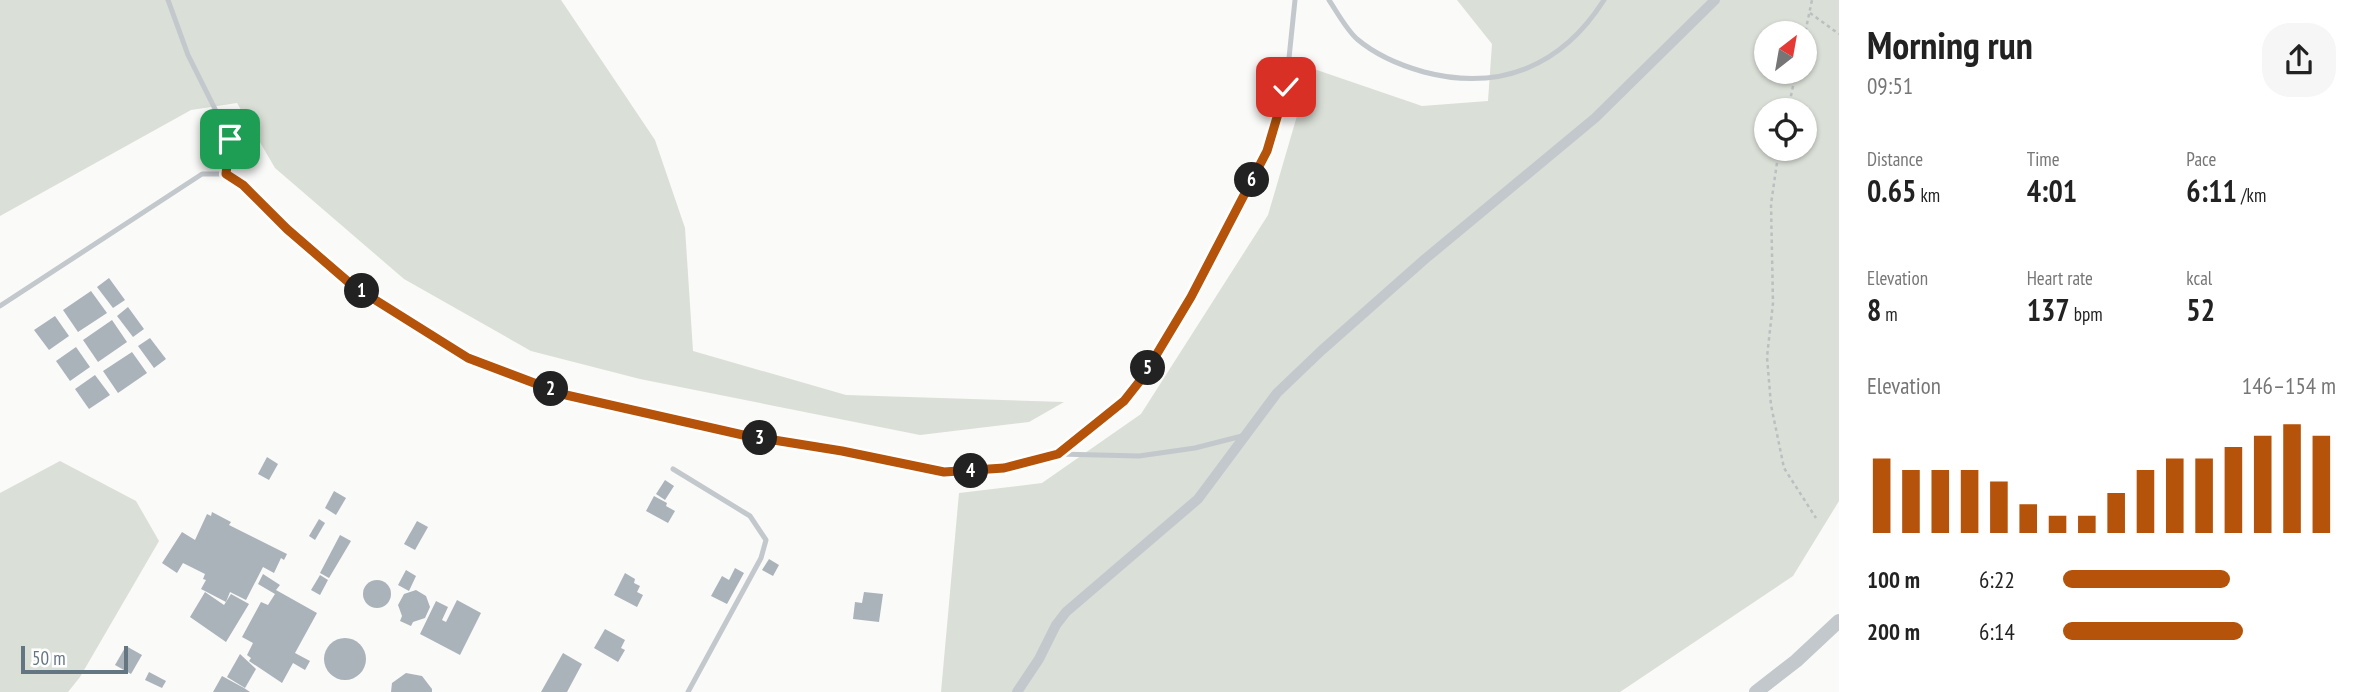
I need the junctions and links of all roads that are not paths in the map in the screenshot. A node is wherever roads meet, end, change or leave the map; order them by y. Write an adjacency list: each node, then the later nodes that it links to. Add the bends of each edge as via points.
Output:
1 (168, 0): 6 (lane, via 188,55 230,139)
2 (1294, 0): 9 (lane, via 1286,87 1267,151 1250,184 1143,377 1124,401)
3 (1328, 0): 4 (lane, via 1356,38 1394,64 1452,79 1499,78 1535,64 1568,44)
4 (1604, 0)
5 (1715, 0): 8 (street, via 1595,118 1322,350 1278,393)
6 (226, 174): 7 (lane, via 202,174); 9 (lane, via 353,286 468,358 566,395 743,435 944,472 1004,468)
7 (0, 306)
8 (1245, 436): 9 (lane, via 1139,456); 13 (street, via 1198,499 1066,612)
9 (1058, 454)
10 (673, 469): 12 (lane, via 750,516 766,540 761,558)
11 (1839, 621): 14 (street)
12 (688, 692)
13 (1017, 692)
14 (1756, 692)

